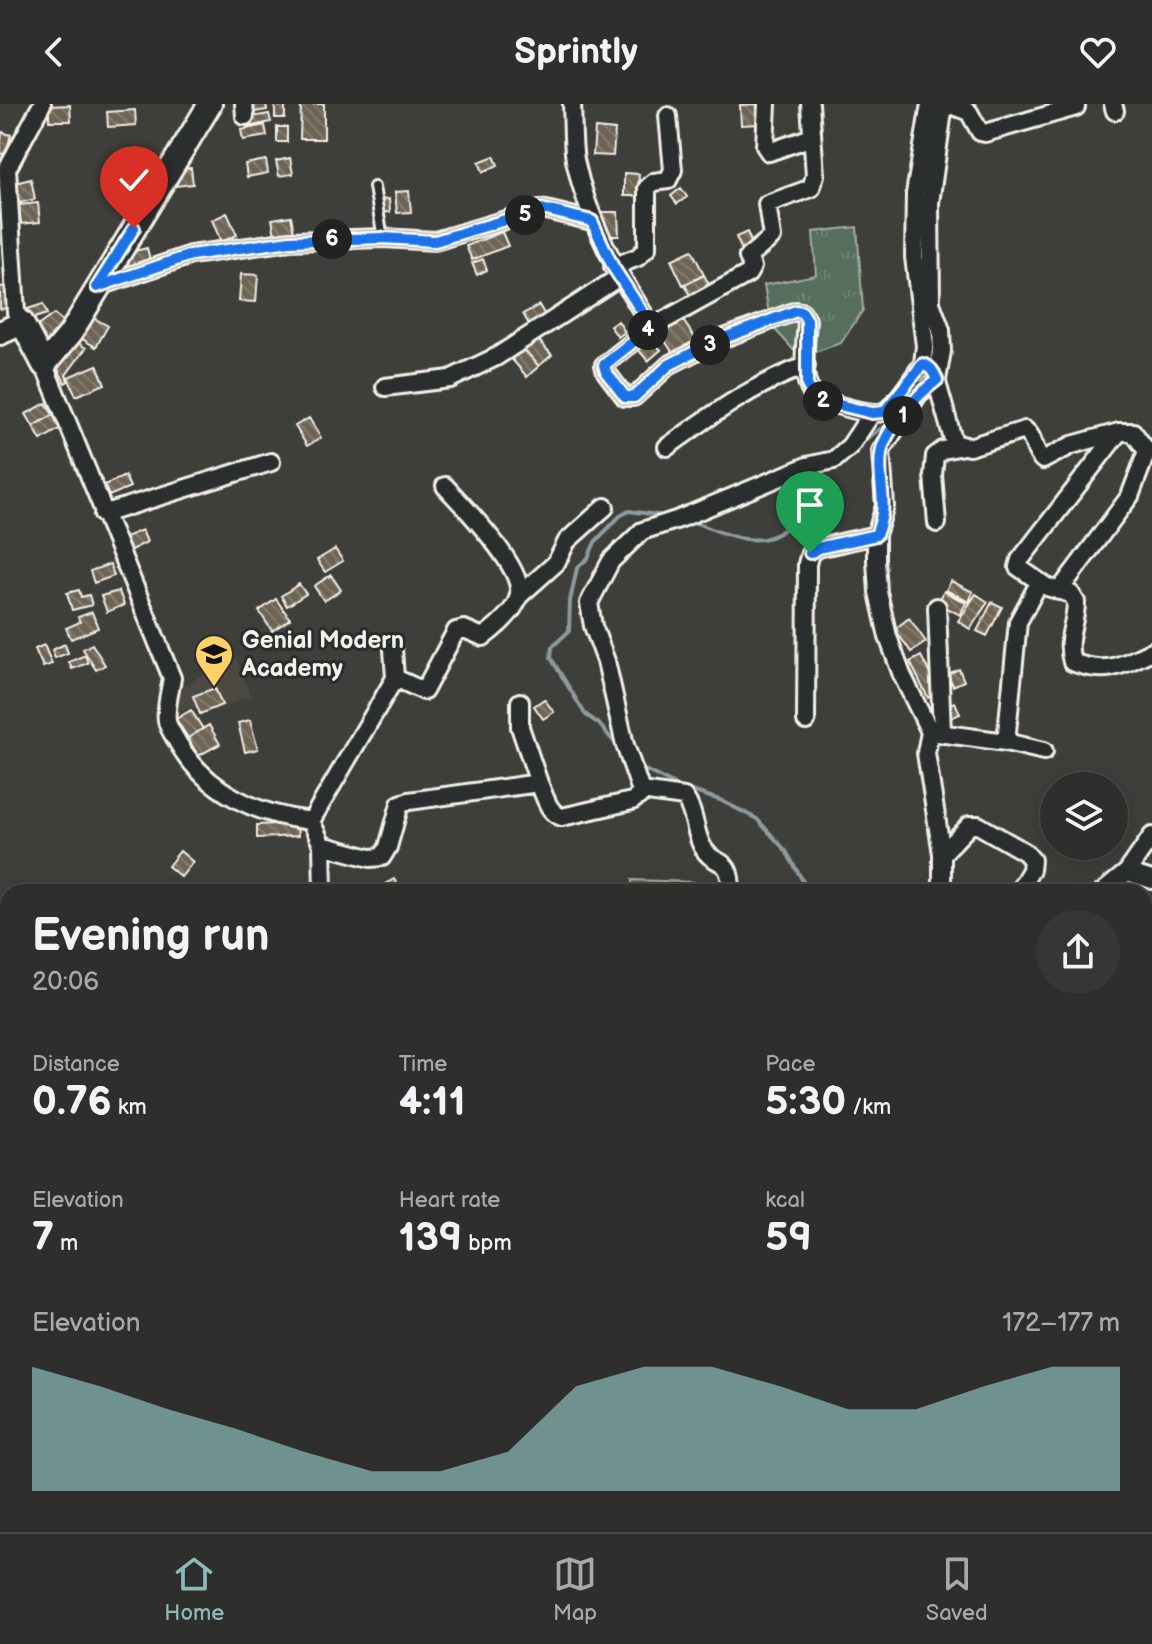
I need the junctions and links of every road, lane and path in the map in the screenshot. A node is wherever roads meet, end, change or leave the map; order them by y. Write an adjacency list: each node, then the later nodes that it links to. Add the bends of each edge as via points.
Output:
1 (42, 104): 16 (street, via 7,169 16,312)
2 (210, 104): 15 (street)
3 (572, 104): 12 (street, via 575,158)
4 (767, 104): 10 (street, via 769,152)
5 (810, 104): 10 (street)
6 (930, 104): 21 (street, via 915,194 914,257)
7 (946, 104): 8 (street, via 969,112 985,133); 21 (street, via 930,217 931,303 942,351)
8 (1076, 107)
9 (668, 116): 14 (street, via 673,170 668,180 647,188 647,248)
10 (812, 137): 17 (street, via 811,188 767,204 772,237 748,257 751,271)
11 (374, 187): 13 (lane)
12 (592, 221): 13 (street, via 542,209 435,241); 14 (street)
13 (383, 238): 15 (street, via 290,241 191,255)
14 (616, 272): 17 (street); 22 (street, via 496,357 450,379)
15 (97, 287): 19 (street, via 70,334)
16 (22, 323): 18 (street); 19 (street)
17 (652, 327): 20 (street, via 604,365 625,397 634,397 669,365 716,341 796,311 807,320)
18 (0, 333)
19 (44, 365): 30 (street)
20 (806, 366): 23 (street, via 807,385 819,400); 26 (street, via 713,414)
21 (930, 370): 23 (street, via 884,412); 25 (street, via 954,443); 32 (street, via 881,451 885,506)
22 (385, 387)
23 (872, 413): 46 (street, via 834,460 642,531 599,580 589,603 593,626)
24 (1119, 432): 25 (street, via 1072,445 1043,460 1025,430); 33 (street, via 1020,560 1018,567); 34 (street, via 1133,432 1147,451 1130,496)
25 (963, 446): 31 (street, via 935,456)
26 (667, 447)
27 (271, 462): 30 (street)
28 (445, 486): 35 (street, via 491,536 518,582)
29 (605, 507): 35 (street)
30 (103, 514): 47 (street, via 172,678 167,723 184,753 214,785 250,807)
31 (937, 523)
32 (876, 535): 41 (street, via 810,553); 42 (street, via 878,592 888,637 902,675)
33 (1039, 583): 34 (street); 43 (street, via 1018,622)
34 (1059, 591): 38 (street, via 1071,594 1076,602 1069,633 1072,662 1115,669)
35 (519, 596): 39 (street, via 483,637 456,631 424,691)
36 (937, 607): 42 (street)
37 (393, 649): 39 (street)
38 (1152, 651)
39 (395, 678): 47 (street)
40 (520, 702): 45 (street, via 520,727)
41 (806, 721)
42 (936, 732): 43 (street); 50 (street, via 926,753)
43 (1006, 742): 44 (street)
44 (1044, 751)
45 (539, 783): 46 (street, via 550,808 562,817 632,801); 49 (street, via 400,804 382,857)
46 (641, 791): 54 (street, via 684,797 702,846 728,868)
47 (311, 821): 49 (street)
48 (1152, 836): 51 (street)
49 (322, 845): 53 (street)
50 (942, 854): 55 (street); 56 (street, via 970,825 978,825 1032,860)
51 (1127, 872): 52 (street); 57 (street)
52 (1152, 880)
53 (323, 884)
54 (731, 884)
55 (942, 884)
56 (1023, 884)
57 (1113, 884)

